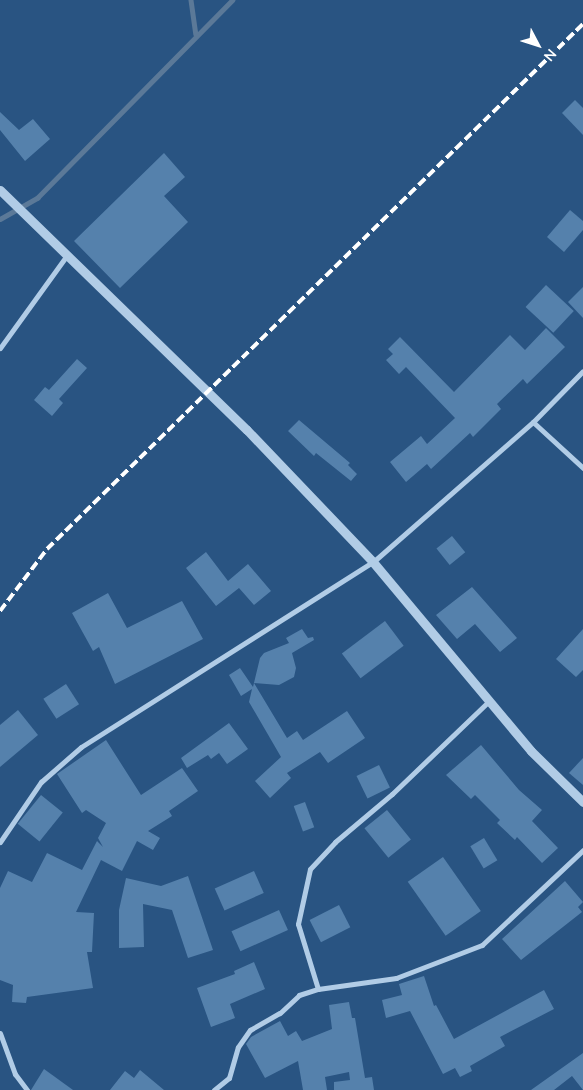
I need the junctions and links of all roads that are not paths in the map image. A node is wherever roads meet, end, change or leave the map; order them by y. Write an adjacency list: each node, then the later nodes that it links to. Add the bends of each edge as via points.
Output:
1 (0, 190): 2 (street)
2 (68, 255): 3 (street); 7 (street, via 247,430)
3 (0, 348)
4 (583, 371): 5 (street)
5 (533, 422): 6 (street); 7 (street)
6 (583, 468)
7 (373, 562): 8 (street); 10 (street, via 81,747 41,782)
8 (489, 701): 9 (street, via 531,751); 12 (street, via 392,794 335,842 310,869 298,924)
9 (583, 802)
10 (0, 842)
11 (583, 850): 12 (street, via 482,945 396,978)
12 (318, 989): 15 (street, via 299,995 280,1013 250,1030 238,1047 229,1078)
13 (0, 1033): 14 (street, via 15,1074)
14 (27, 1090)
15 (214, 1090)

